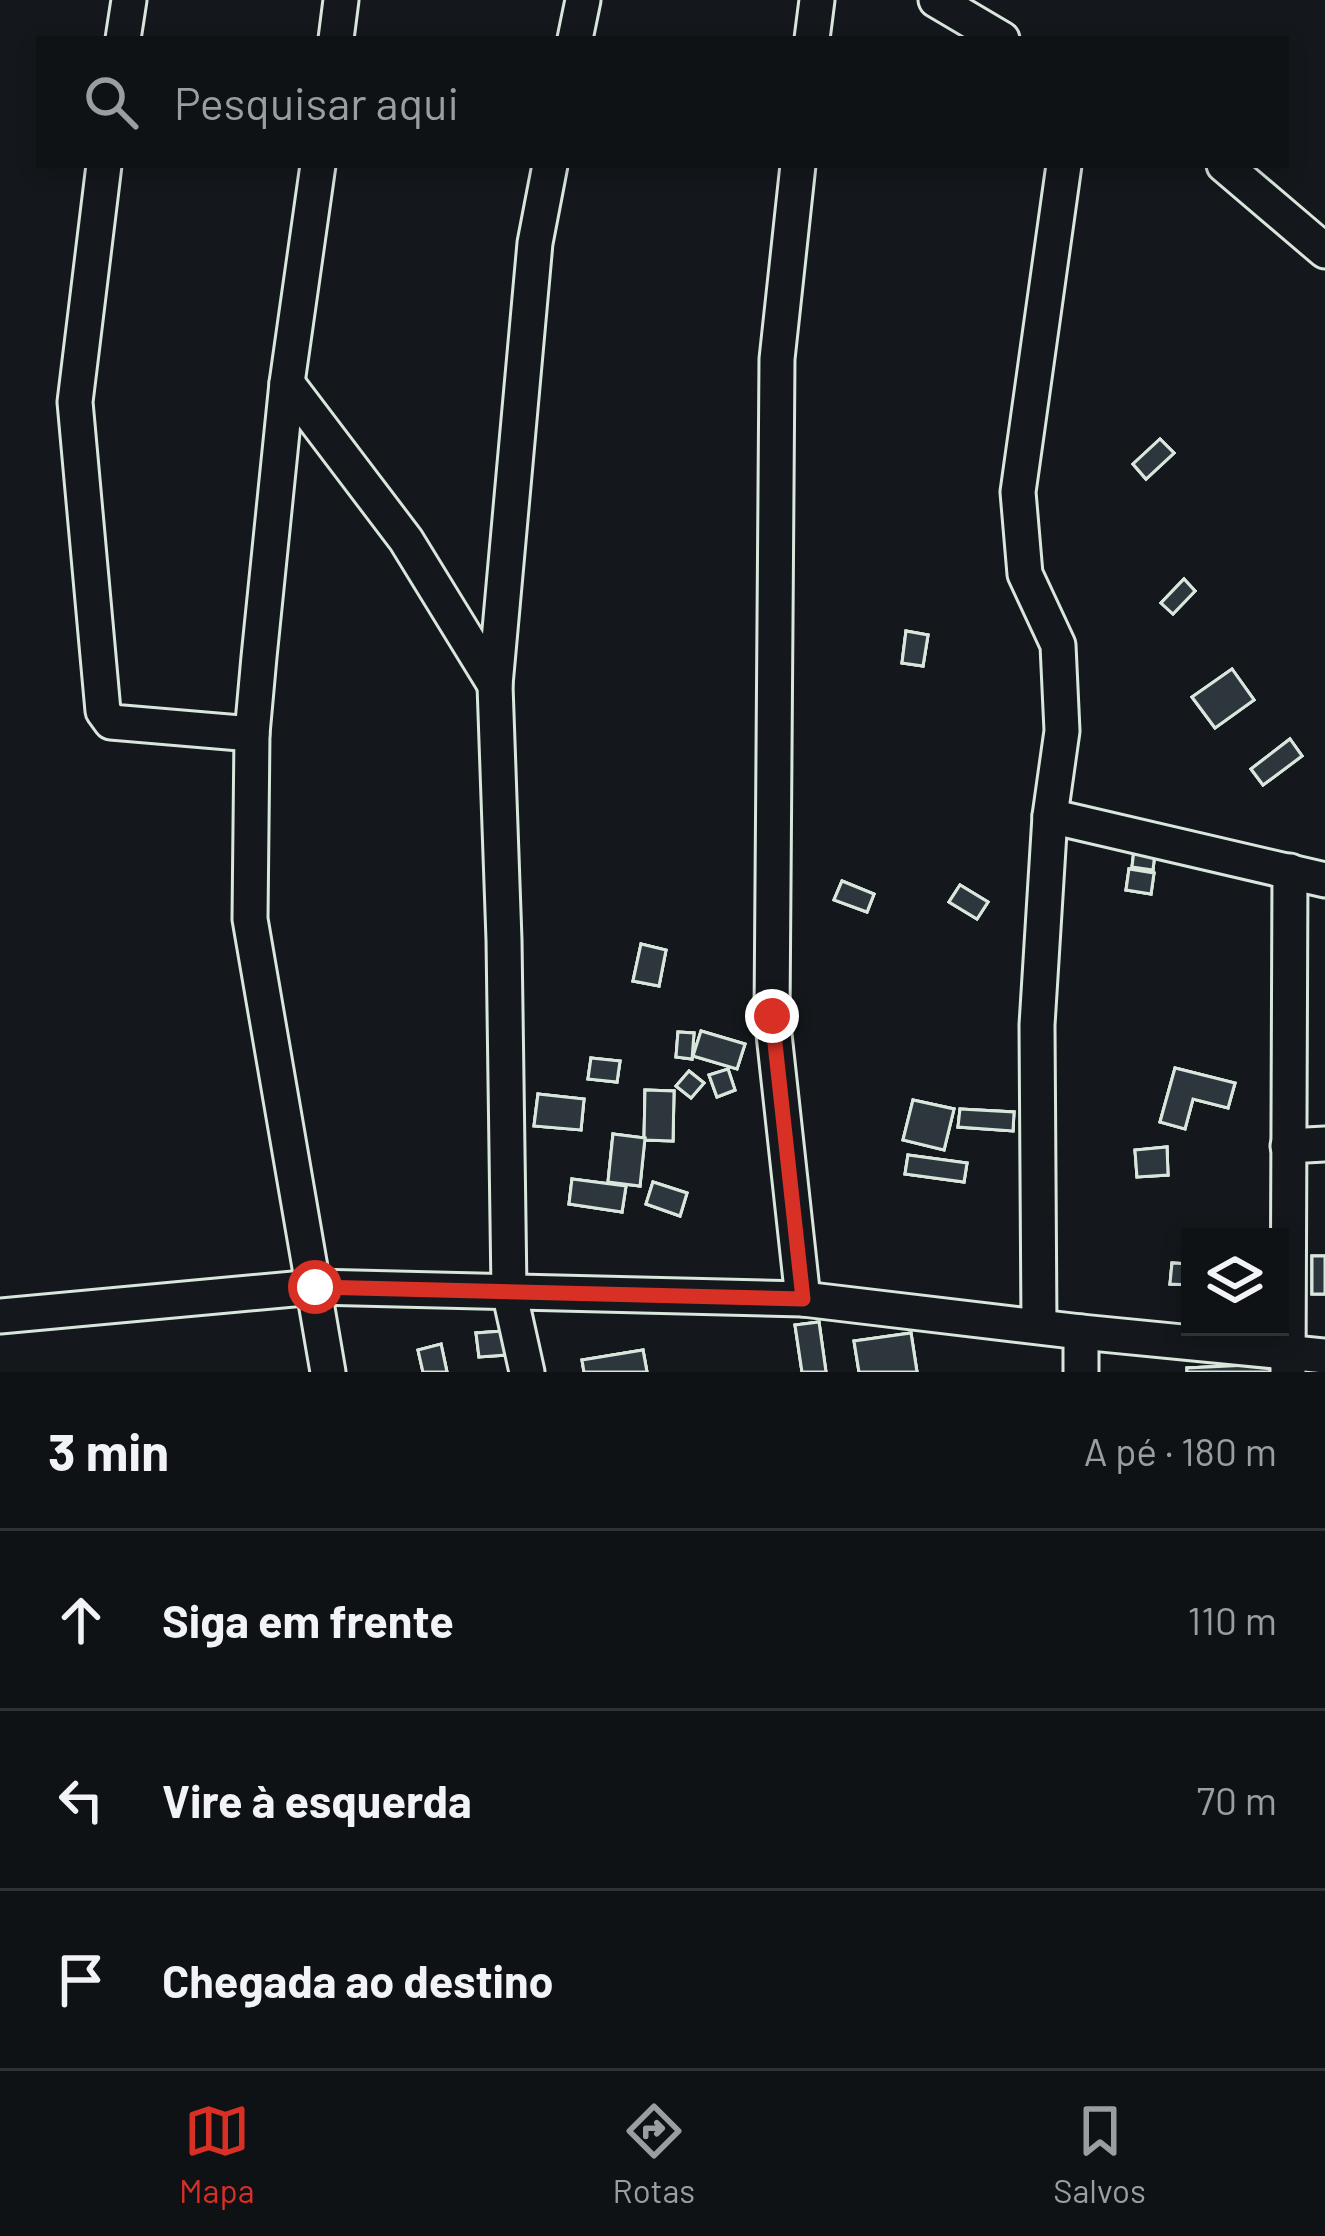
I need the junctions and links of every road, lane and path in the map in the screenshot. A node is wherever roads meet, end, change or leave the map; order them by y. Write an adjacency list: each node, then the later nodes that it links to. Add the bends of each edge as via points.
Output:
1 (129, 0): 6 (street)
2 (341, 0): 7 (street)
3 (583, 0): 8 (street)
4 (817, 0): 9 (street)
5 (937, 0): 10 (street)
6 (123, 36)
7 (336, 36)
8 (576, 36)
9 (812, 36)
10 (997, 36)
11 (104, 168): 20 (street, via 75,402 103,711 111,722)
12 (318, 168): 18 (street)
13 (549, 168): 19 (street, via 535,243)
14 (798, 168): 28 (street, via 777,359 772,1016)
15 (1064, 168): 21 (street, via 1018,492 1025,574 1058,645 1062,730)
16 (1228, 168): 17 (street)
17 (1325, 251)
18 (286, 383): 19 (street, via 406,540); 20 (street)
19 (494, 685): 27 (street)
20 (252, 734): 26 (street, via 250,919)
21 (1049, 816): 22 (street); 30 (street, via 1037,1025)
22 (1291, 871): 23 (street); 25 (street)
23 (1325, 880)
24 (1325, 1144): 25 (street)
25 (1288, 1146): 33 (street)
26 (315, 1287): 27 (street); 29 (street); 34 (street)
27 (509, 1291): 28 (street); 35 (street)
28 (803, 1299): 30 (street)
29 (0, 1316)
30 (1039, 1326): 31 (street)
31 (1081, 1332): 33 (street); 36 (street)
32 (1325, 1356): 33 (street)
33 (1287, 1362)
34 (328, 1372)
35 (527, 1372)
36 (1081, 1372)

